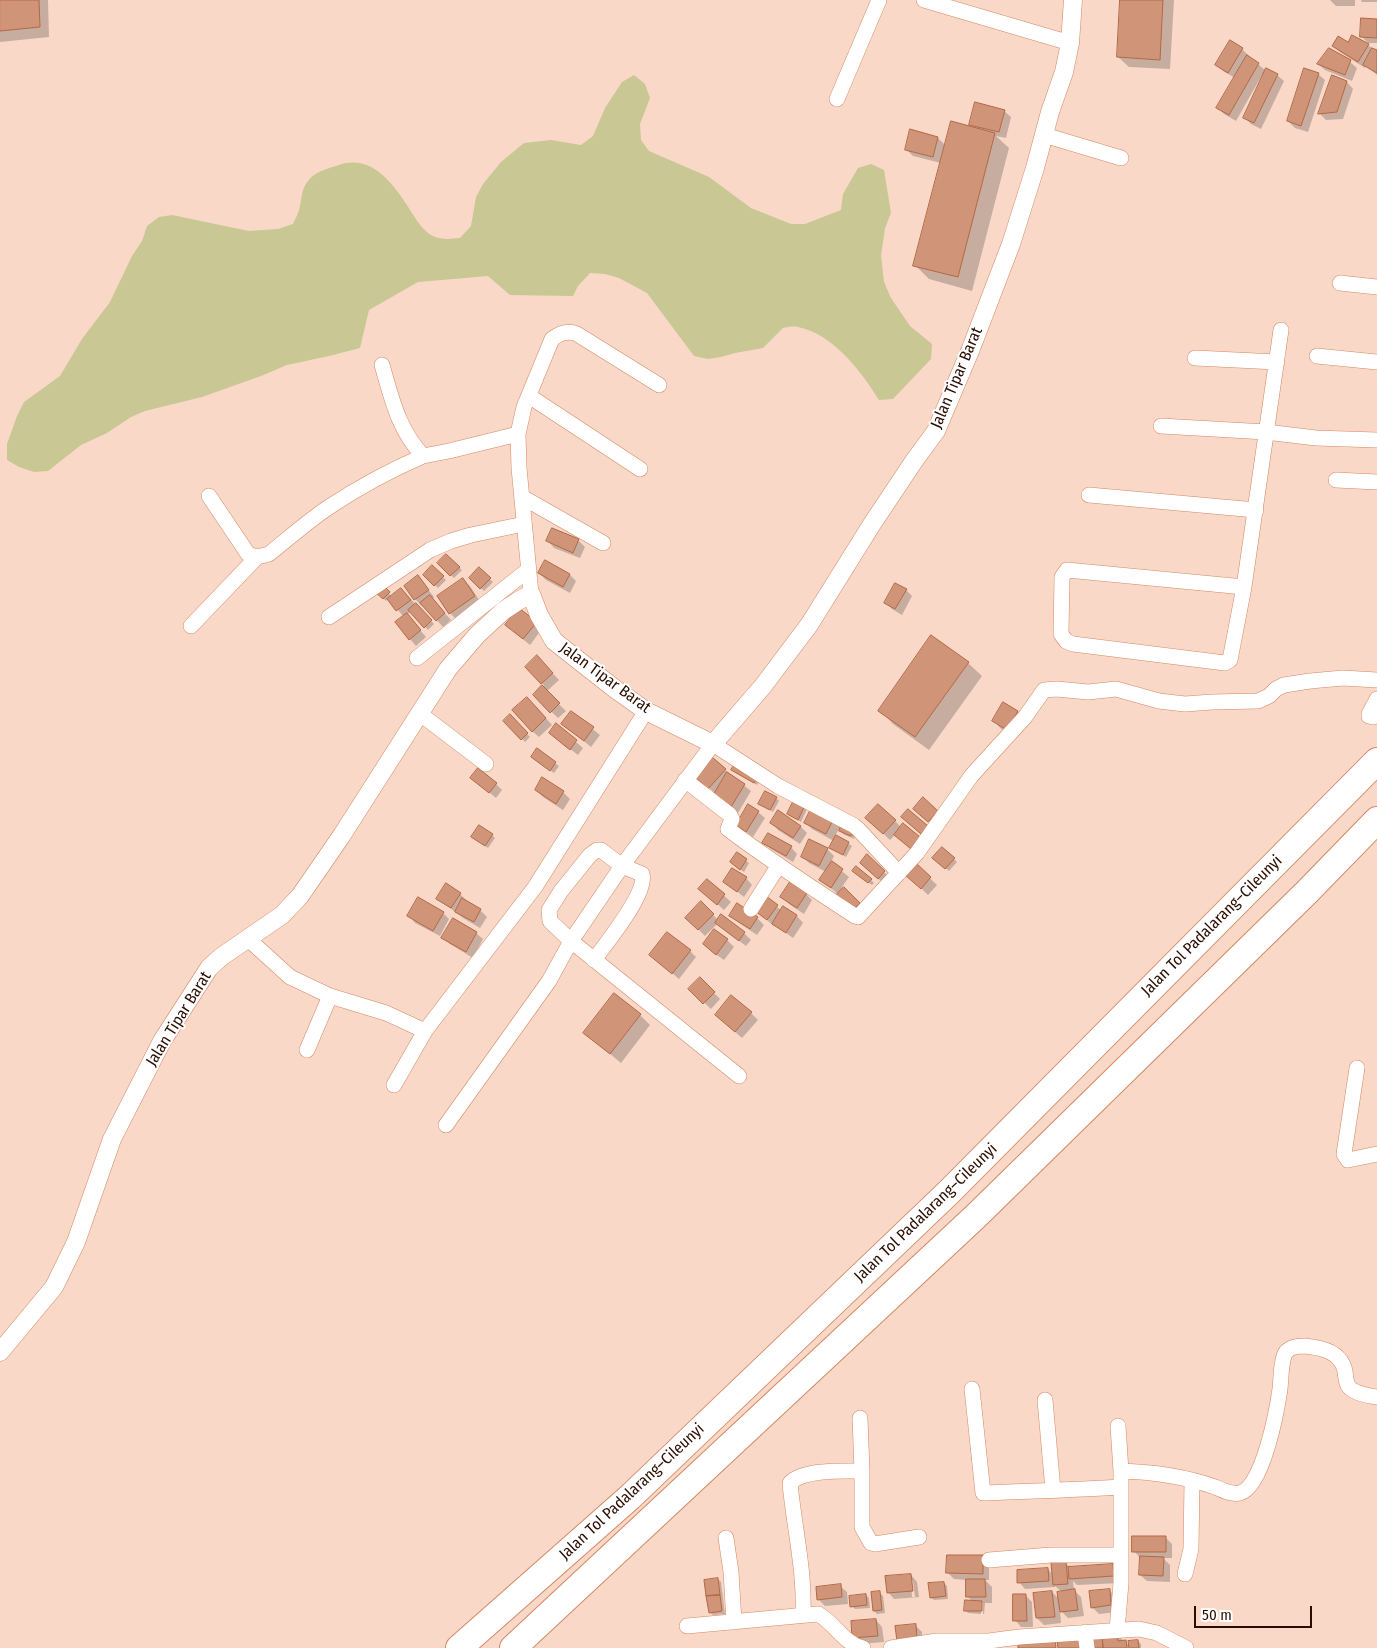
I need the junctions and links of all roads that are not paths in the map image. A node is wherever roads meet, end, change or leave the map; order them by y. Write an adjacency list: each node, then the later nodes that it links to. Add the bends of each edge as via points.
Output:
1 (879, 0): 5 (street)
2 (924, 0): 4 (street)
3 (1073, 0): 4 (street, Jalan Tipar Barat)
4 (1070, 43): 6 (street, Jalan Tipar Barat)
5 (837, 99)
6 (1044, 135): 7 (street); 44 (street, Jalan Tipar Barat, via 1010,244 936,431 882,508 808,625 763,686)
7 (1121, 158)
8 (1340, 283): 9 (street)
9 (1377, 287)
10 (1282, 330): 13 (street)
11 (1317, 356): 14 (street)
12 (1194, 358): 13 (street)
13 (1277, 362): 19 (street)
14 (1377, 362)
15 (382, 365): 22 (street, via 402,426)
16 (659, 385): 17 (street, via 572,331 557,335 552,340)
17 (528, 396): 20 (street); 23 (street)
18 (1161, 426): 19 (street)
19 (1266, 432): 21 (street); 29 (street)
20 (518, 434): 22 (street); 28 (street)
21 (1377, 440)
22 (423, 456): 32 (street, via 357,489 328,507 268,554)
23 (640, 469)
24 (1336, 480): 25 (street)
25 (1377, 482)
26 (1089, 495): 29 (street)
27 (209, 496): 32 (street, via 248,554)
28 (522, 498): 30 (street); 31 (street)
29 (1256, 510): 34 (street)
30 (524, 524): 33 (street); 36 (street, via 471,535 430,550)
31 (603, 543)
32 (256, 557): 37 (street)
33 (528, 570): 35 (street); 38 (street)
34 (1244, 587): 34 (street, via 1067,570 1062,577 1061,634 1073,644 1224,663 1232,656)
35 (531, 594): 41 (street, Jalan Tipar Barat, via 554,641); 43 (street, Jalan Tipar Barat, via 503,611 477,635 448,669)
36 (329, 617)
37 (191, 626)
38 (417, 658)
39 (1377, 680): 51 (street, via 1342,678 1310,681 1284,685 1258,701 1185,704 1159,701 1116,689 1088,692 1044,690 1025,717 972,775 941,822)
40 (1377, 699): 42 (street, via 1369,716 1373,717)
41 (646, 711): 44 (street, Jalan Tipar Barat); 57 (street, via 535,887)
42 (1377, 712)
43 (419, 713): 46 (street); 53 (street, Jalan Tipar Barat, via 342,836 300,896 282,915)
44 (713, 744): 47 (street); 51 (street, via 778,786 853,825)
45 (1377, 761): 85 (highway, Jalan Tol Padalarang–Cileunyi, via 949,1192 630,1497)
46 (486, 764)
47 (685, 780): 49 (street, via 730,815 732,819 728,829); 50 (street)
48 (1377, 820): 86 (highway, Jalan Tol Padalarang–Cileunyi, via 976,1216)
49 (779, 865): 51 (street, via 858,917); 52 (street)
50 (622, 866): 54 (street); 54 (street, via 597,850 551,906 550,921); 55 (street, via 642,874 643,885 637,899)
51 (899, 873)
52 (750, 909)
53 (247, 938): 56 (street, via 290,977); 64 (street, Jalan Tipar Barat, via 209,968 162,1040 112,1139 76,1242 54,1287)
54 (571, 941): 55 (street); 62 (street, via 549,981)
55 (594, 960): 60 (street)
56 (330, 996): 57 (street, via 386,1013); 58 (street)
57 (425, 1031): 61 (street)
58 (307, 1050)
59 (1357, 1068): 63 (street, via 1344,1154 1350,1160)
60 (739, 1076)
61 (394, 1085)
62 (446, 1124)
63 (1377, 1154)
64 (0, 1352)
65 (972, 1390): 74 (street, via 983,1493)
66 (1377, 1398): 72 (street, via 1350,1389 1343,1365 1329,1351 1302,1346 1292,1348 1284,1357 1269,1446 1250,1485 1243,1492 1236,1493)
67 (1045, 1400): 74 (street)
68 (860, 1418): 70 (street)
69 (1118, 1426): 71 (street)
70 (862, 1471): 75 (street, via 862,1527 871,1543); 80 (street, via 818,1473 796,1478 790,1483 803,1576)
71 (1121, 1471): 72 (street, via 1150,1472); 73 (street)
72 (1192, 1480): 79 (street, via 1190,1549)
73 (1121, 1487): 74 (street); 77 (street)
74 (1053, 1490)
75 (919, 1537)
76 (726, 1538): 81 (street)
77 (1120, 1555): 78 (street, via 1050,1555); 83 (street)
78 (989, 1560)
79 (1185, 1574)
80 (803, 1615): 81 (street); 87 (street, via 820,1614 854,1646)
81 (734, 1622): 82 (street)
82 (687, 1626)
83 (1116, 1630): 84 (street); 90 (street, via 1157,1633)
84 (1085, 1632): 88 (street, via 989,1641 938,1641); 89 (street)
85 (459, 1648)
86 (513, 1648)
87 (863, 1648)
88 (891, 1648)
89 (1087, 1648)
90 (1186, 1648)

